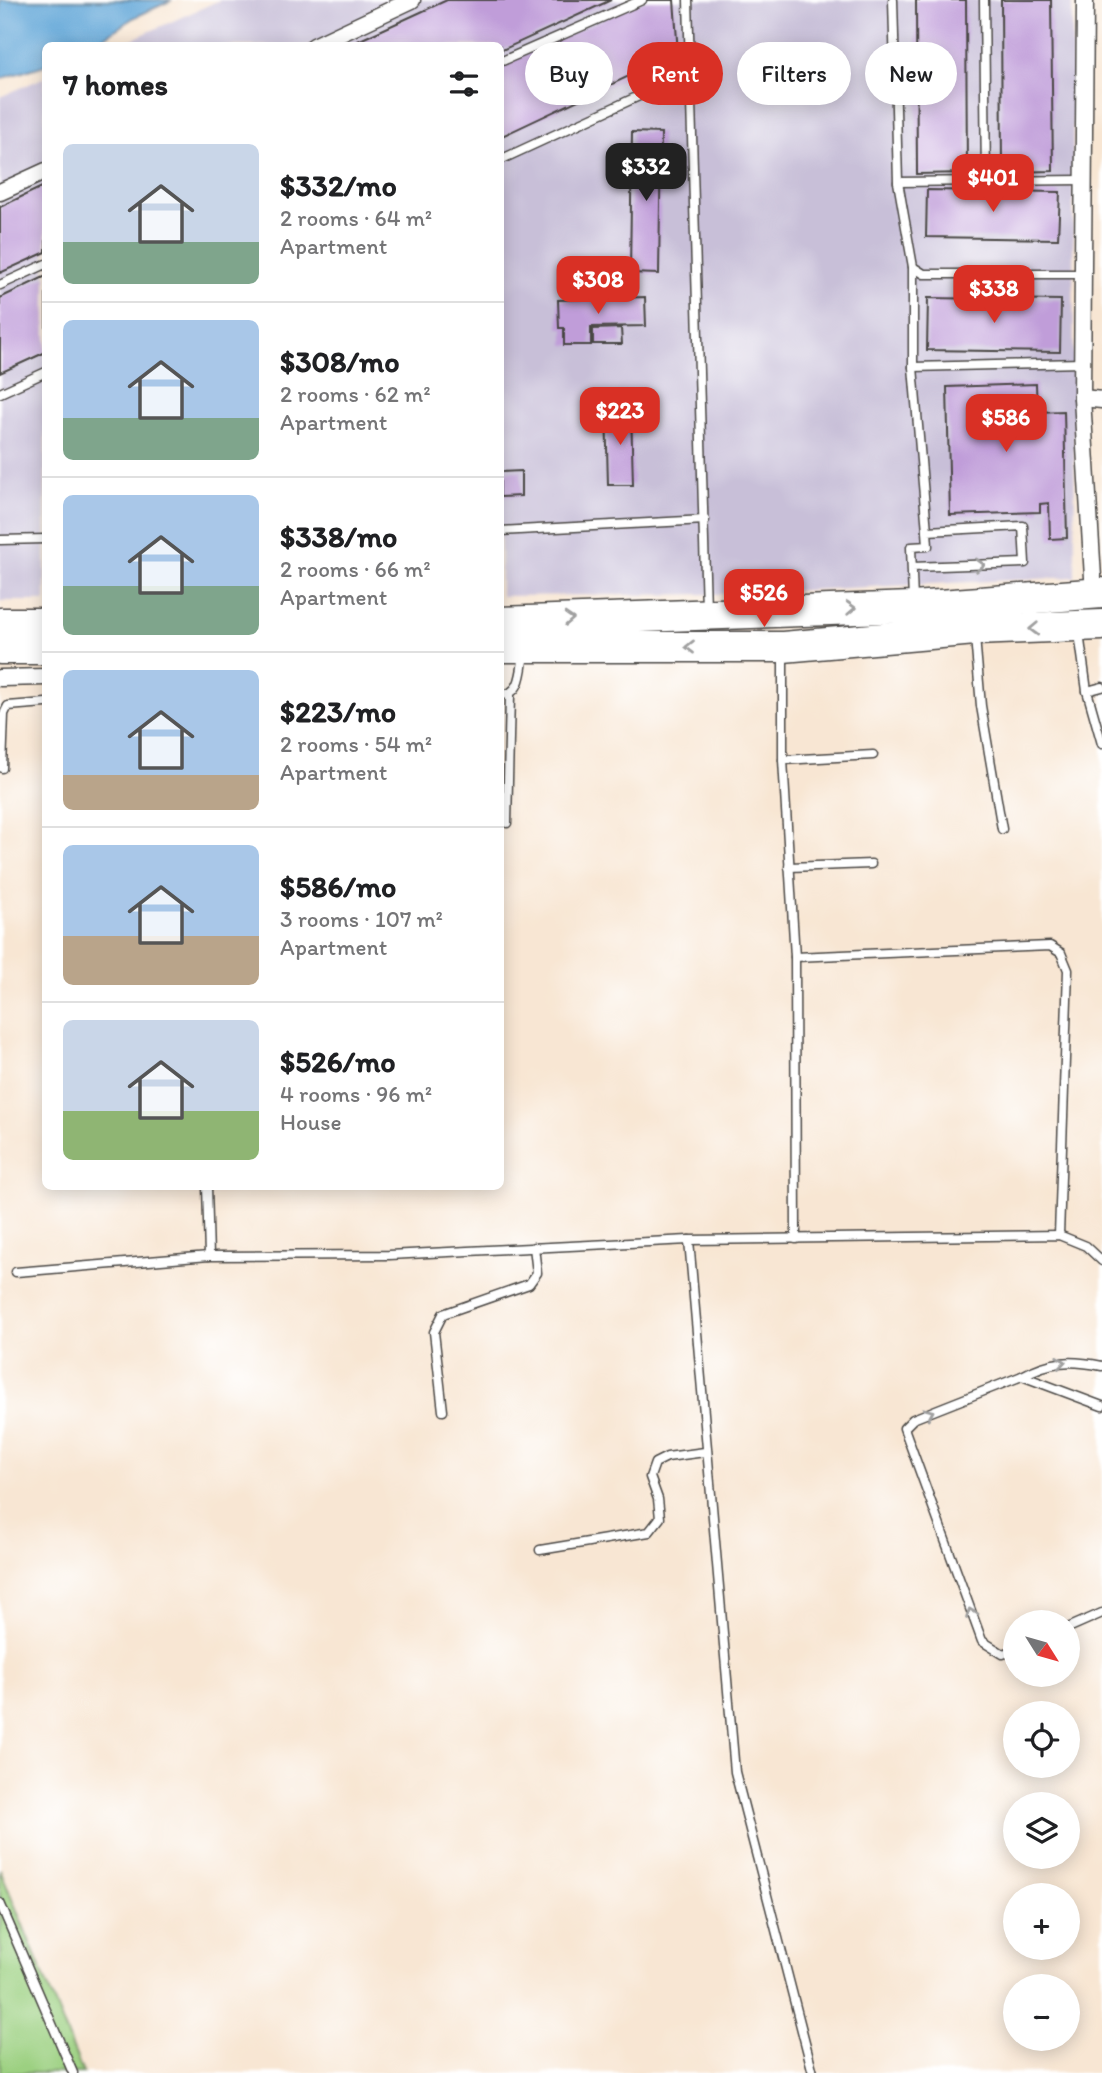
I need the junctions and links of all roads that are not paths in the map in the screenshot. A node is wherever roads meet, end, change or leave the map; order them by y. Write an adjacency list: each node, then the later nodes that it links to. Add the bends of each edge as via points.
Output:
1 (412, 0): 8 (street)
2 (642, 0): 10 (lane)
3 (688, 0): 9 (lane)
4 (893, 0): 17 (lane)
5 (984, 0): 15 (lane)
6 (1085, 8): 7 (street); 16 (street)
7 (1102, 15)
8 (323, 42)
9 (690, 42)
10 (504, 60)
11 (627, 101): 13 (lane)
12 (692, 105): 29 (lane)
13 (504, 158)
14 (42, 173): 18 (street)
15 (986, 180): 16 (lane); 17 (lane)
16 (1083, 180): 21 (street)
17 (898, 182): 20 (lane)
18 (0, 192)
19 (42, 266): 22 (lane)
20 (913, 267): 21 (lane, via 924,274); 24 (lane)
21 (1083, 274): 23 (street)
22 (0, 285)
23 (1082, 363): 24 (lane); 27 (street)
24 (912, 367): 31 (lane)
25 (42, 374): 26 (lane)
26 (0, 393)
27 (1082, 398): 28 (street); 35 (street)
28 (1102, 400)
29 (705, 520): 30 (lane); 37 (lane)
30 (504, 531)
31 (927, 531): 34 (lane, via 928,546 911,547); 34 (lane, one-way to 31, via 1025,563 1023,526)
32 (0, 540): 33 (lane)
33 (42, 540)
34 (912, 567): 36 (lane)
35 (1098, 586): 36 (highway)
36 (913, 607): 42 (highway, one-way to 36)
37 (706, 612): 38 (highway, one-way to 37); 42 (highway)
38 (504, 622)
39 (0, 623): 40 (highway)
40 (42, 623)
41 (1090, 626): 43 (highway, one-way to 43); 50 (lane)
42 (783, 629): 43 (highway); 44 (highway, one-way to 44); 55 (lane)
43 (975, 630): 58 (lane, via 981,706)
44 (513, 647): 51 (lane, via 517,689)
45 (0, 649): 46 (highway)
46 (42, 649)
47 (42, 677): 48 (street)
48 (0, 678)
49 (1102, 687): 50 (lane)
50 (1087, 691): 53 (lane)
51 (505, 695): 57 (lane)
52 (42, 703): 56 (lane, via 8,706)
53 (1102, 744)
54 (873, 755): 55 (lane)
55 (783, 760): 60 (lane)
56 (2, 768)
57 (507, 823)
58 (1002, 829)
59 (871, 864): 60 (lane)
60 (789, 867): 61 (lane)
61 (795, 957): 63 (lane, via 1050,946 1061,953 1068,970); 64 (lane)
62 (207, 1190): 67 (lane)
63 (1059, 1235): 64 (lane); 68 (lane, via 1086,1246)
64 (796, 1238): 65 (lane)
65 (689, 1240): 66 (lane); 74 (lane)
66 (534, 1247): 67 (lane, via 389,1255); 73 (lane, via 537,1272 529,1284 443,1314 434,1332)
67 (209, 1256): 69 (lane)
68 (1102, 1261)
69 (16, 1272)
70 (1102, 1366): 71 (lane, one-way to 70, via 1044,1364 1071,1360)
71 (1022, 1376): 72 (lane); 78 (lane, one-way to 71, via 982,1641 904,1428 913,1419)
72 (1102, 1406)
73 (443, 1410)
74 (705, 1452): 75 (lane, via 655,1463 650,1477 660,1518 649,1532); 81 (lane, via 735,1772)
75 (540, 1550)
76 (1102, 1613): 77 (lane)
77 (1080, 1623)
78 (1003, 1654)
79 (0, 1903): 80 (lane)
80 (73, 2073)
81 (813, 2073)

